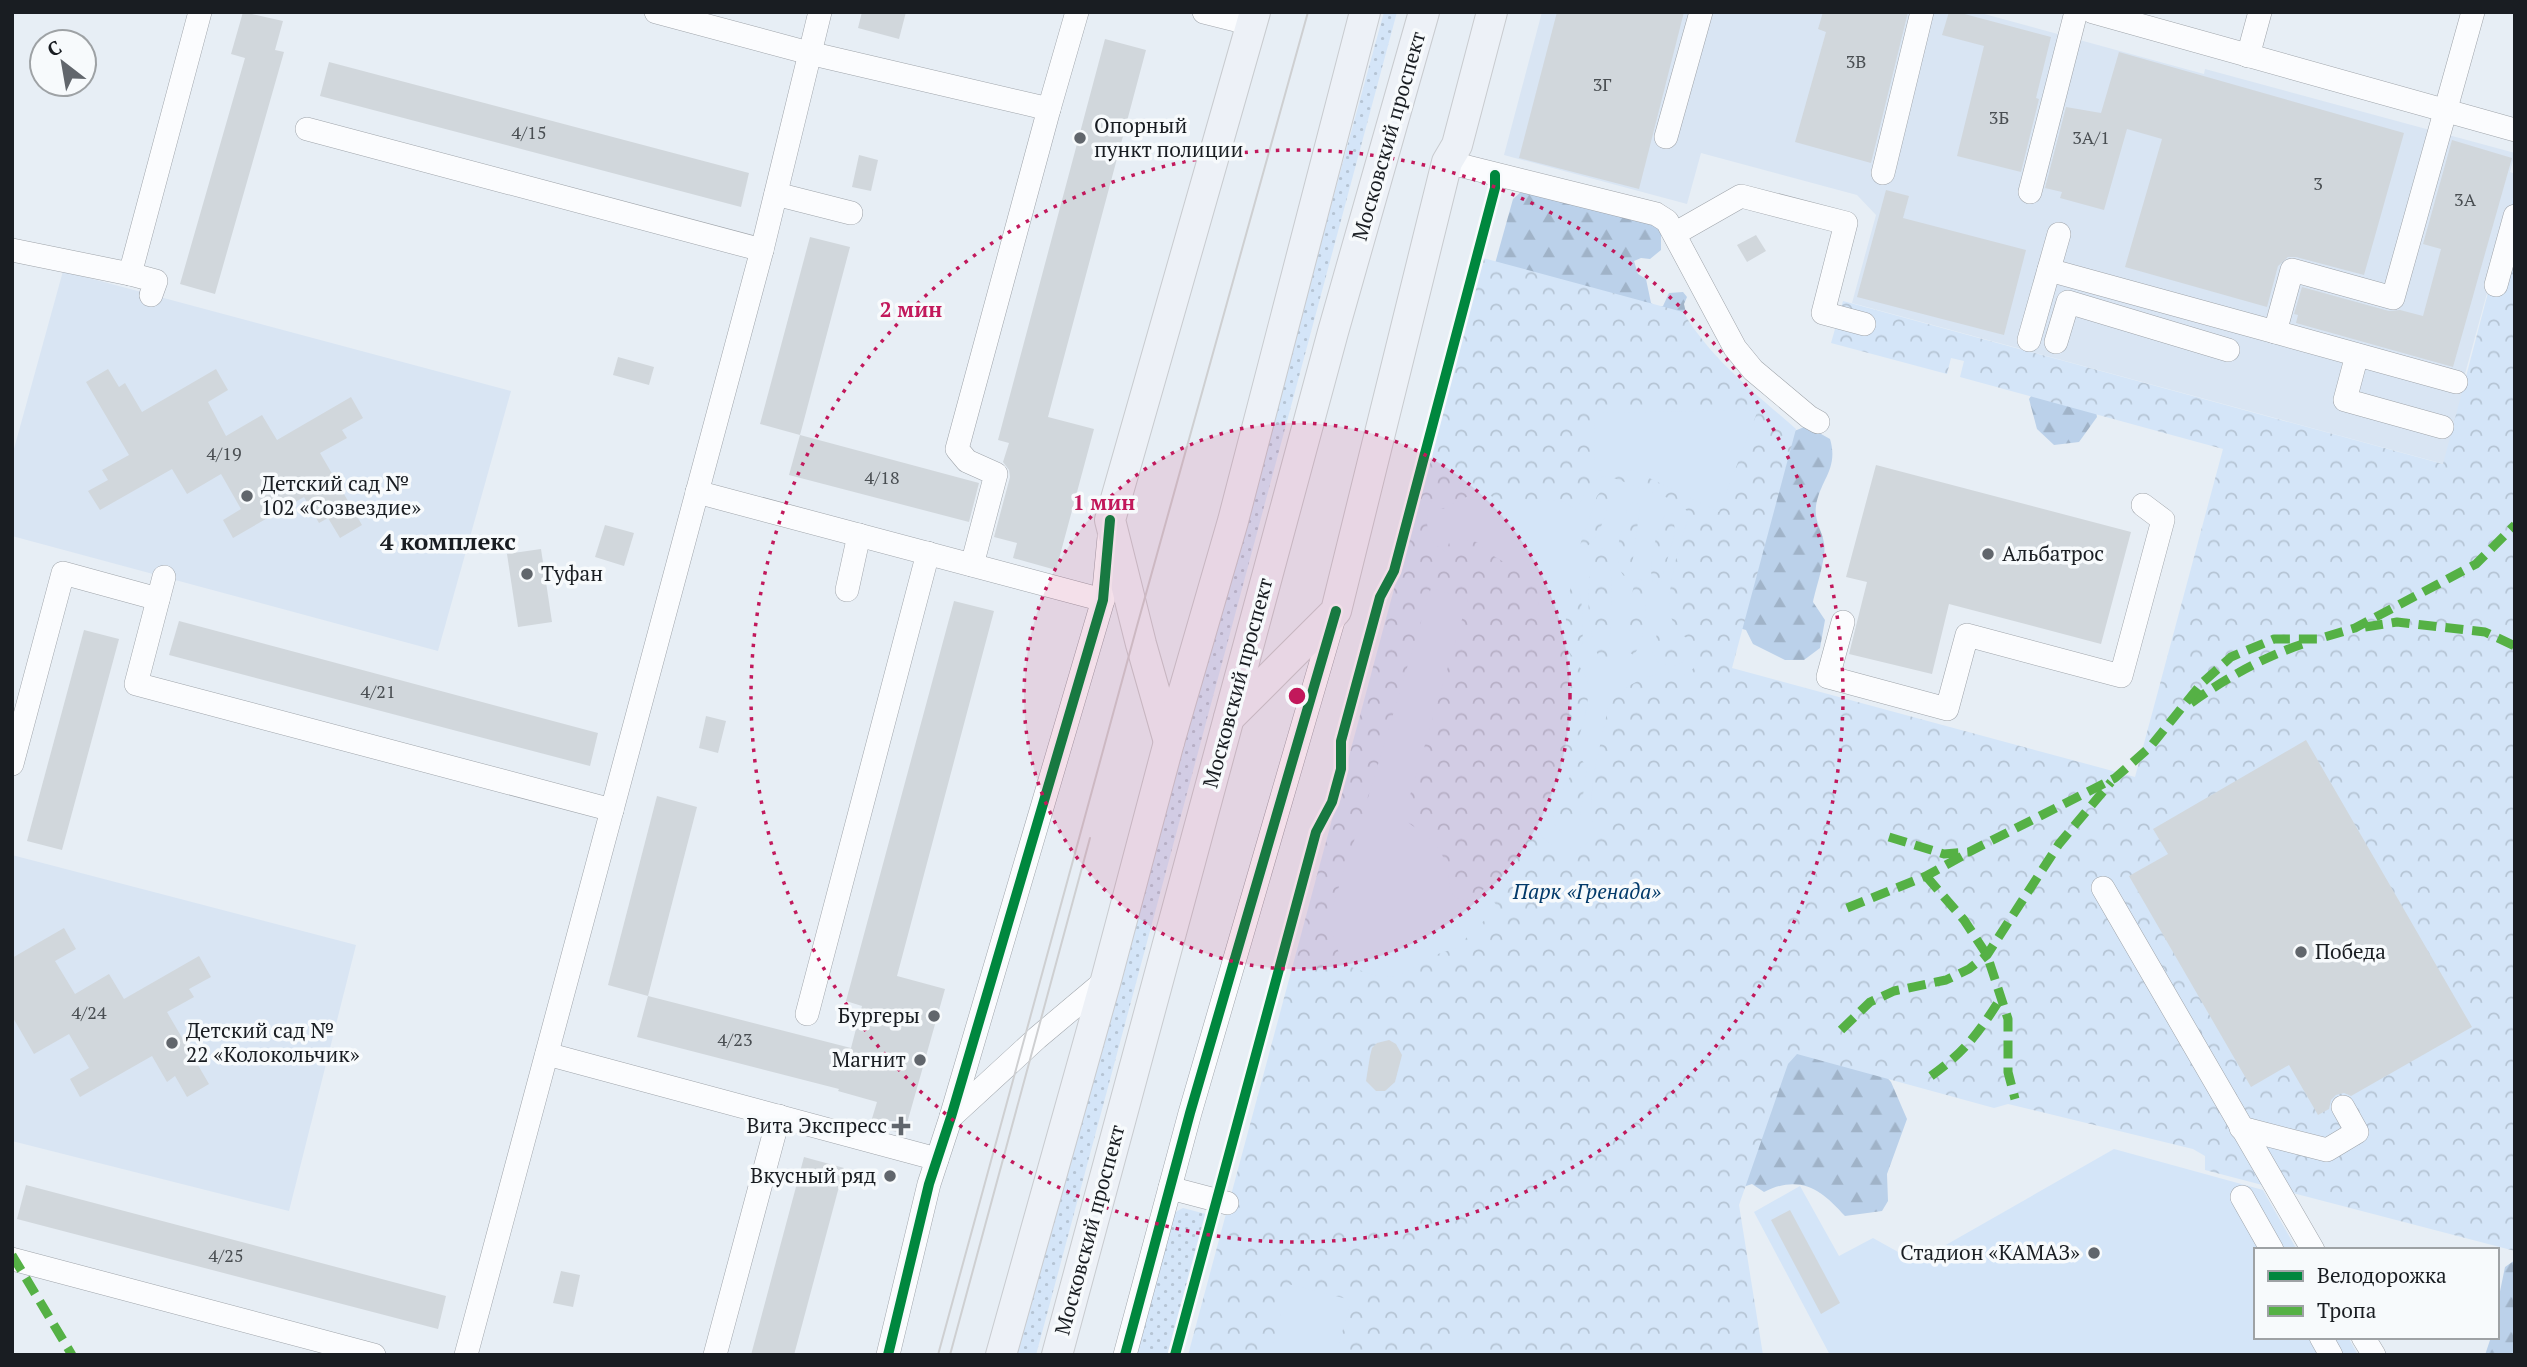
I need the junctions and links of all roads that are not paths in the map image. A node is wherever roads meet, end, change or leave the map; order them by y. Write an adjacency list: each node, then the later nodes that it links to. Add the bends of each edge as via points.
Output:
1 (200, 12): 34 (street)
2 (656, 12): 16 (street)
3 (820, 12): 16 (street)
4 (1077, 12): 18 (street)
5 (1204, 12): 15 (street)
6 (1365, 12): 58 (main road, via 1233,521)
7 (1424, 12): 57 (main road, Московский проспект)
8 (1492, 12): 23 (main road, via 1457,145)
9 (1701, 12): 22 (street)
10 (1922, 12): 24 (street)
11 (2076, 12): 25 (street)
12 (2093, 12): 17 (street)
13 (2260, 12): 17 (street)
14 (2473, 12): 19 (street)
15 (1253, 18): 49 (main road)
16 (809, 52): 18 (street); 26 (street)
17 (2248, 56): 19 (street)
18 (1049, 109): 52 (street, via 957,449 967,461 996,474)
19 (2446, 111): 21 (street); 39 (street, via 2393,298 2292,270)
20 (307, 129): 32 (street)
21 (2515, 130)
22 (1666, 138)
23 (1447, 162): 29 (street, via 1656,214); 55 (main road)
24 (1883, 173)
25 (2030, 192)
26 (776, 194): 27 (street); 32 (street)
27 (851, 213)
28 (2515, 216): 35 (street)
29 (1676, 233): 38 (street, via 1741,196 1846,223 1824,313); 45 (street, via 1735,348 1753,370)
30 (2059, 234): 33 (street)
31 (12, 250): 34 (street)
32 (762, 250): 47 (street)
33 (2049, 270): 37 (street); 39 (street); 40 (street)
34 (130, 274): 36 (street, via 156,281)
35 (2496, 285)
36 (151, 295)
37 (2068, 302): 41 (street); 42 (street)
38 (1864, 324)
39 (2275, 332): 43 (street)
40 (2029, 340)
41 (2056, 342)
42 (2228, 350)
43 (2357, 355): 44 (street); 46 (street, via 2344,400)
44 (2456, 382)
45 (1818, 422)
46 (2442, 427)
47 (697, 492): 50 (street); 60 (street, via 634,759)
48 (2143, 505): 56 (street, via 2163,520 2121,676 1967,635 1947,709 1828,677)
49 (1110, 520): 54 (street); 58 (main road)
50 (859, 535): 51 (street); 53 (street)
51 (928, 553): 52 (street); 63 (street)
52 (972, 565): 54 (street)
53 (847, 590)
54 (1103, 600): 67 (street)
55 (1336, 611): 57 (main road); 70 (street)
56 (1843, 622)
57 (1229, 718): 76 (main road, Московский проспект)
58 (1169, 742): 62 (main road)
59 (12, 764): 60 (street, via 63,573 161,588 136,684)
60 (612, 810): 64 (street)
61 (2103, 888): 68 (street)
62 (1106, 980): 67 (street); 83 (main road)
63 (807, 1014)
64 (547, 1054): 66 (street); 80 (street)
65 (2343, 1107): 68 (street, via 2357,1132 2327,1150)
66 (779, 1116): 69 (street); 81 (street)
67 (951, 1117): 69 (street)
68 (2241, 1128): 74 (street)
69 (937, 1159): 82 (street)
70 (1171, 1188): 72 (street); 86 (street)
71 (2242, 1197): 73 (street)
72 (1227, 1203)
73 (2271, 1248)
74 (2312, 1248)
75 (12, 1259): 79 (street)
76 (1066, 1321): 84 (main road, Московский проспект); 85 (street)
77 (2322, 1339): 87 (street)
78 (2364, 1339): 88 (street)
79 (374, 1355)
80 (466, 1355)
81 (715, 1355)
82 (888, 1355)
83 (1001, 1355)
84 (1057, 1355)
85 (1071, 1355)
86 (1125, 1355)
87 (2331, 1355)
88 (2374, 1355)

